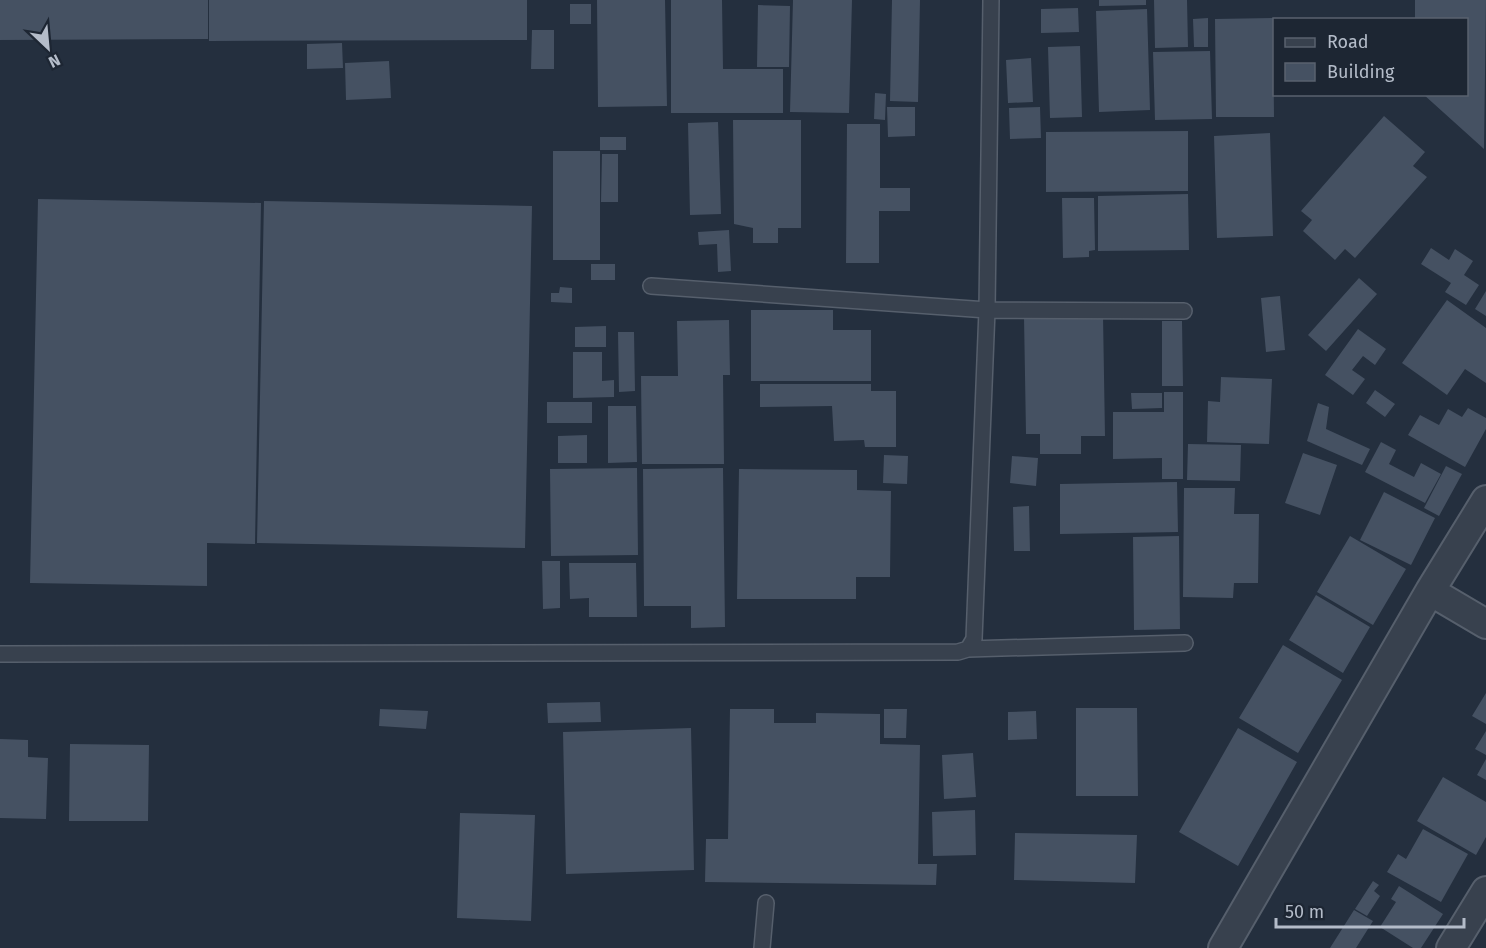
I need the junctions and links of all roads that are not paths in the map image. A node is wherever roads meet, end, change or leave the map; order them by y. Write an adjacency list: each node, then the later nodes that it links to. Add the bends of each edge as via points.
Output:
1 (991, 0): 3 (lane)
2 (651, 286): 3 (lane)
3 (987, 310): 4 (lane); 9 (lane, via 974,639)
4 (1184, 310)
5 (1486, 500): 6 (street)
6 (1430, 591): 7 (street); 14 (street)
7 (1486, 624)
8 (1185, 643): 9 (lane)
9 (968, 649): 10 (lane)
10 (0, 654)
11 (1486, 891): 15 (street)
12 (766, 903): 13 (lane)
13 (762, 948)
14 (1223, 948)
15 (1451, 948)

